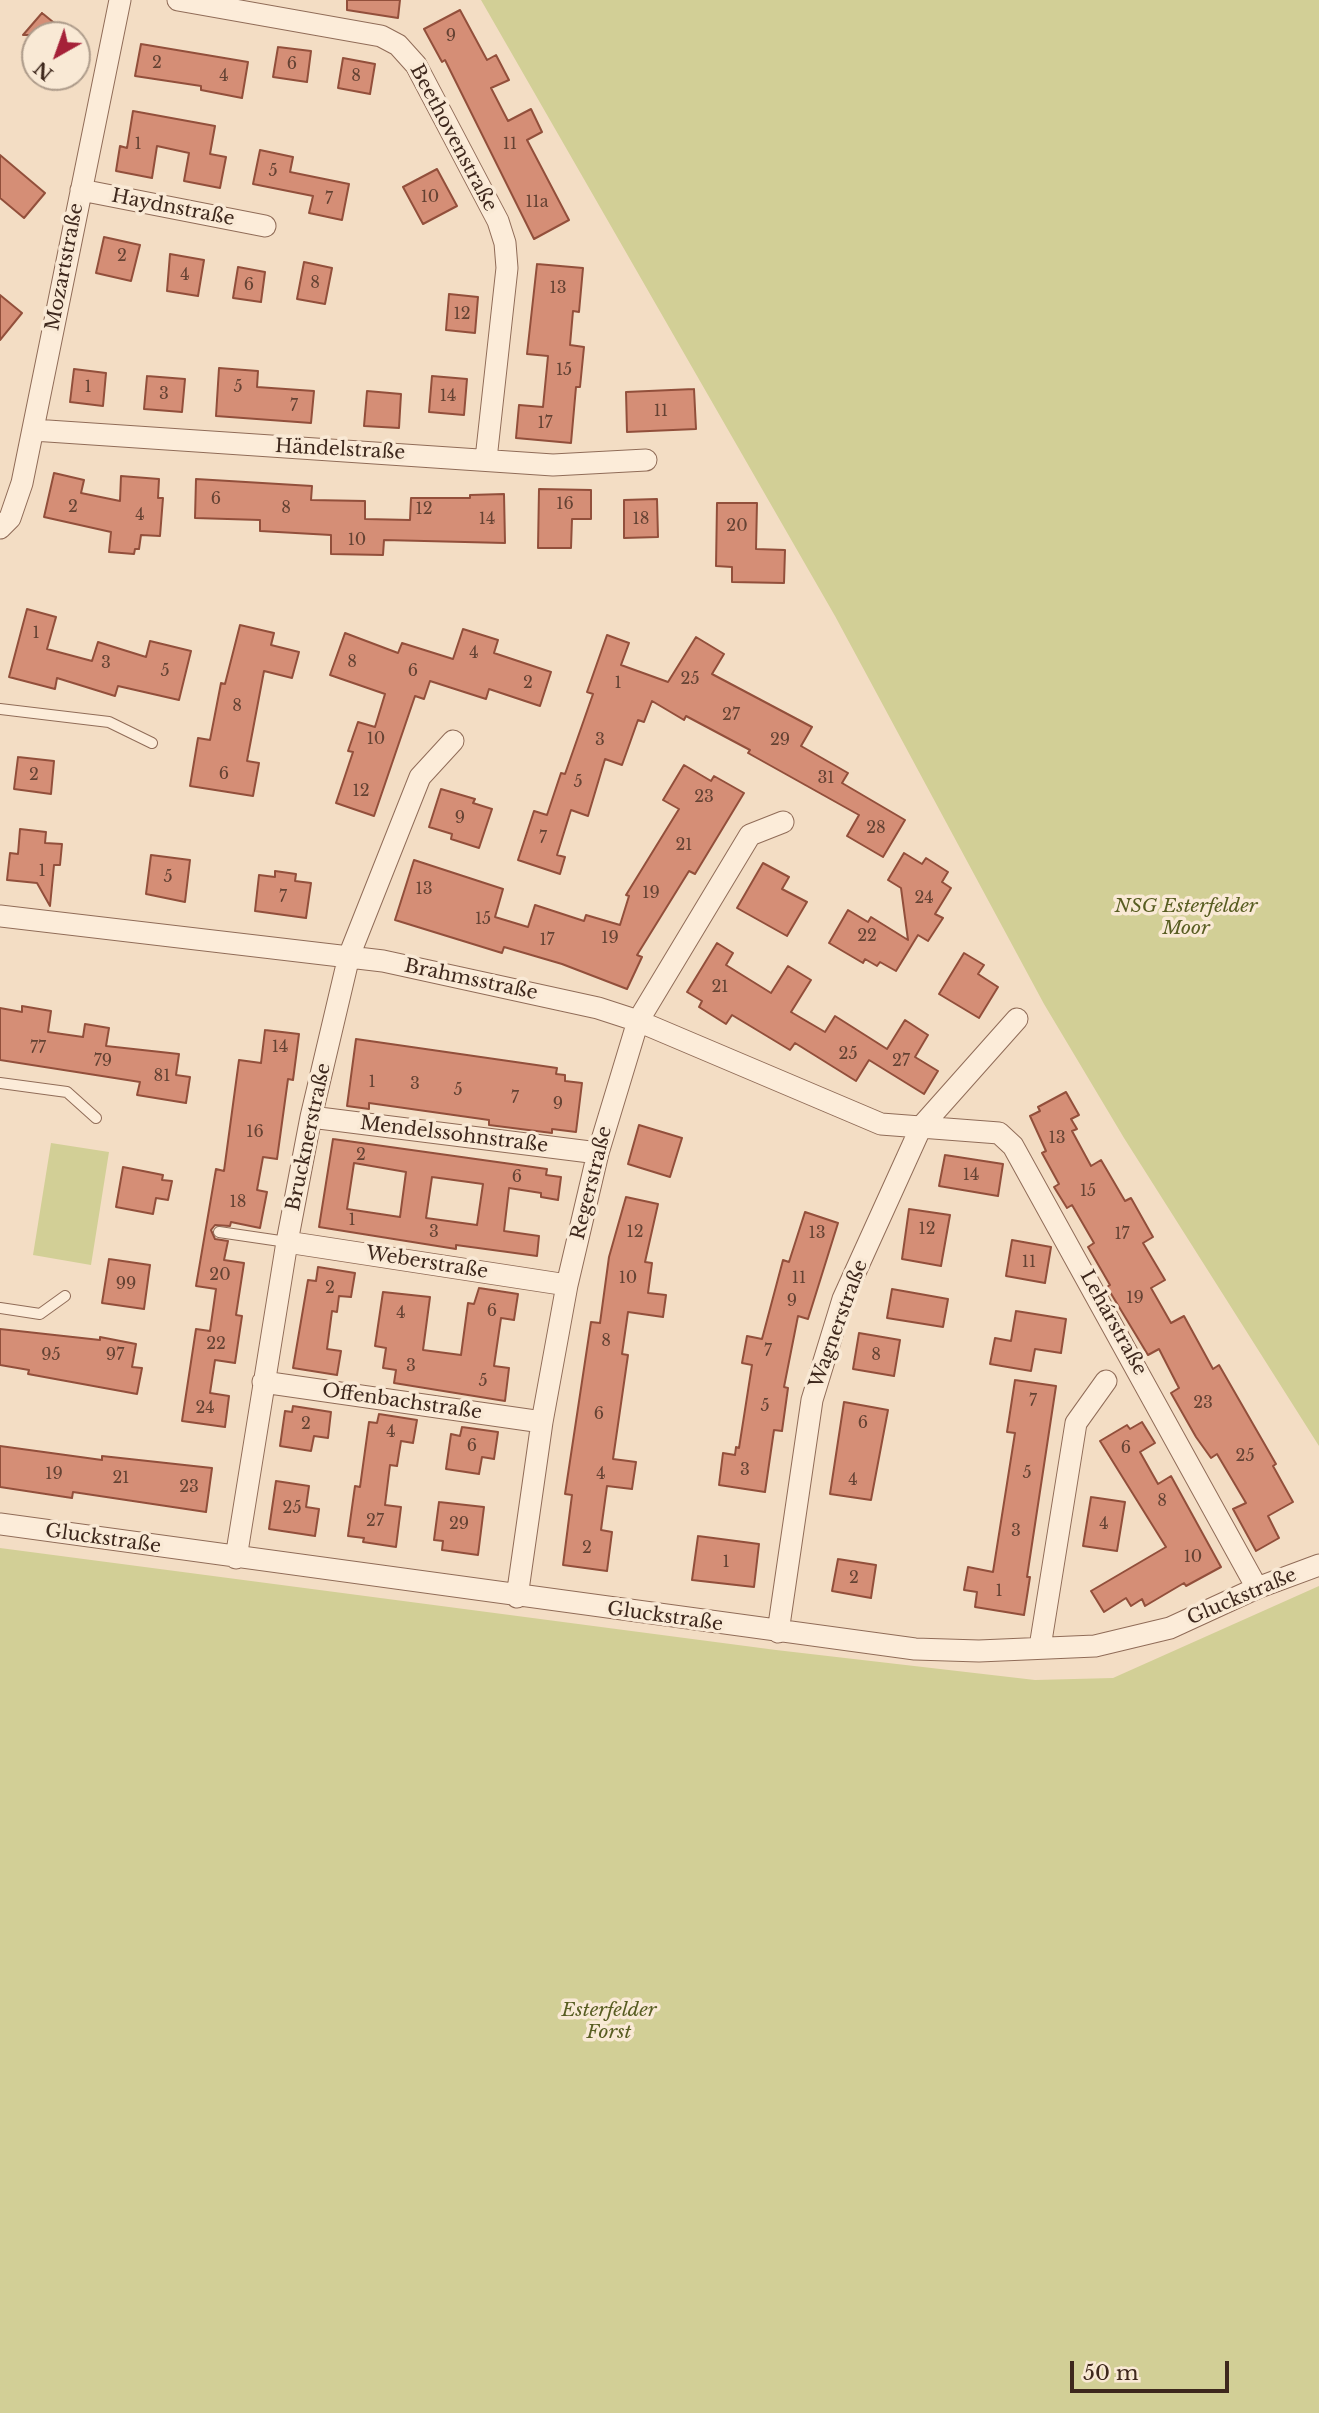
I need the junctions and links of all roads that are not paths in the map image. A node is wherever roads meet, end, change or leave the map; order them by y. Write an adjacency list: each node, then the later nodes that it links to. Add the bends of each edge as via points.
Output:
1 (120, 0): 3 (street, Mozartstraße)
2 (178, 0): 6 (street, Beethovenstraße, via 381,36 398,45 416,65 498,221 505,243 507,268)
3 (80, 190): 4 (street, Haydnstraße); 5 (street, Mozartstraße)
4 (265, 226)
5 (33, 430): 6 (street, Händelstraße); 8 (street, Mozartstraße, via 17,502)
6 (486, 459): 7 (street, Händelstraße, via 553,465)
7 (646, 460)
8 (0, 528)
9 (0, 709): 11 (lane, via 109,722)
10 (453, 741): 14 (street, Brucknerstraße, via 420,777)
11 (152, 743)
12 (783, 822): 16 (street, Regerstraße, via 750,835)
13 (0, 916): 14 (street, Brahmsstraße)
14 (349, 956): 16 (street, Brahmsstraße, via 598,1008); 18 (street, Brucknerstraße)
15 (1017, 1019): 20 (street, Wagnerstraße)
16 (638, 1021): 20 (street, Brahmsstraße, via 881,1124); 21 (street, Regerstraße)
17 (0, 1083): 19 (lane, via 67,1092)
18 (311, 1117): 21 (street, Mendelssohnstraße); 23 (street, Brucknerstraße)
19 (96, 1118)
20 (920, 1127): 33 (street, Lehárstraße, via 999,1133 1013,1146); 35 (street, Wagnerstraße, via 843,1299 812,1400)
21 (598, 1153): 24 (street, Regerstraße)
22 (219, 1232): 23 (lane)
23 (287, 1242): 24 (street, Weberstraße); 28 (street, Brucknerstraße)
24 (567, 1285): 29 (street, Regerstraße)
25 (65, 1296): 26 (lane, via 40,1314)
26 (0, 1308)
27 (1107, 1381): 36 (street, Lehárstraße, via 1076,1423)
28 (263, 1382): 29 (street, Offenbachstraße); 31 (street, Brucknerstraße)
29 (542, 1422): 34 (street, Regerstraße)
30 (0, 1524): 31 (street, Gluckstraße)
31 (236, 1558): 34 (street, Gluckstraße)
32 (1319, 1565): 33 (street, Gluckstraße)
33 (1257, 1588): 36 (street, Gluckstraße, via 1170,1628 1095,1646)
34 (517, 1597): 35 (street, Gluckstraße)
35 (778, 1632): 36 (street, Gluckstraße, via 915,1649)
36 (1041, 1647)

